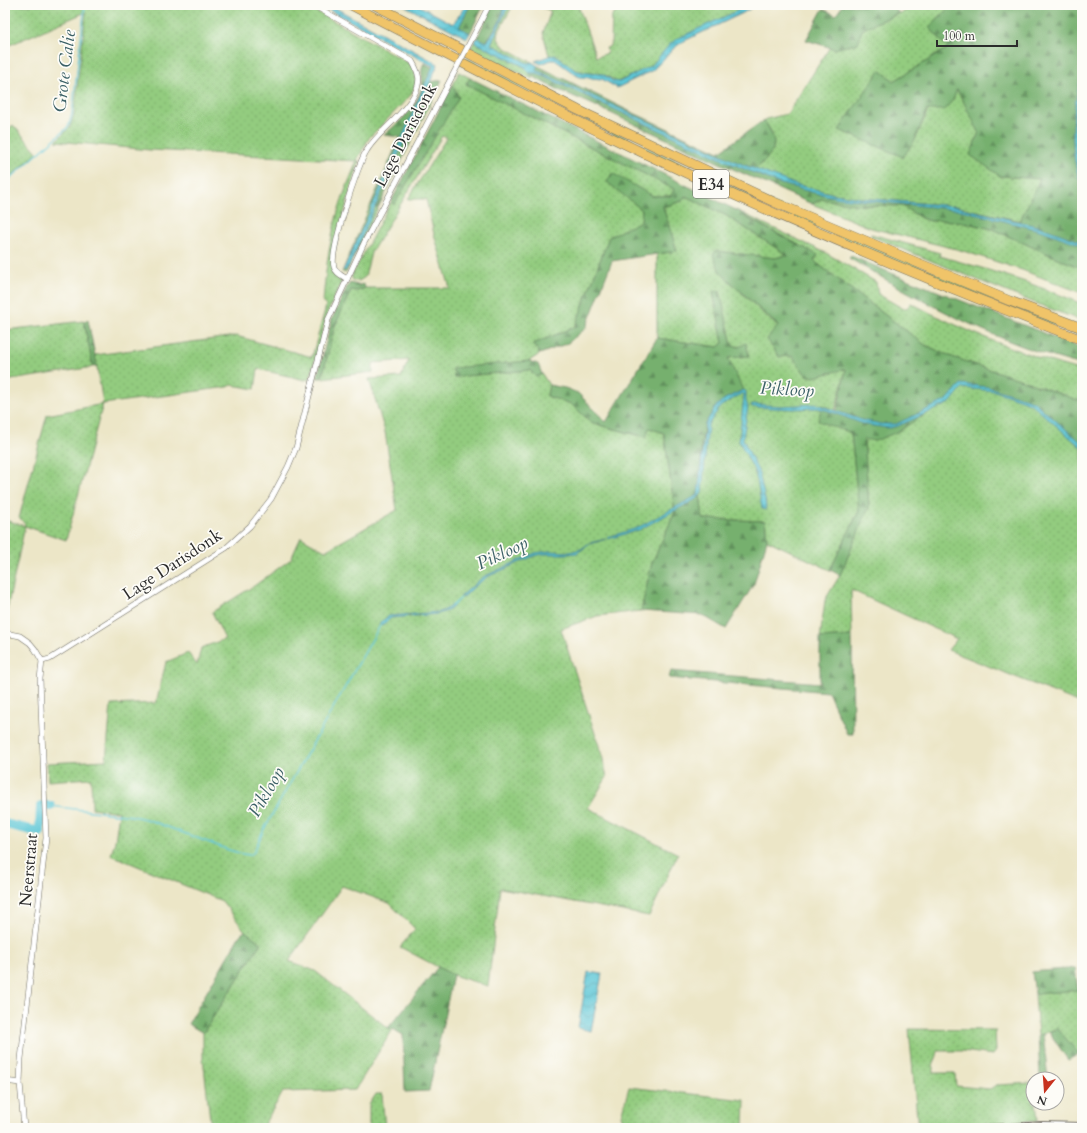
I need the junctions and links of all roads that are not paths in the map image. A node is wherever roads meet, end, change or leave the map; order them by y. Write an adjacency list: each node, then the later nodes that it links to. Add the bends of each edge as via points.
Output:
1 (313, 5): 5 (street, Lage Darisdonk, via 412,61 419,72 415,94 374,141 360,164 333,255 333,265 337,273)
2 (351, 5): 7 (highway, E34, via 469,68 766,210 908,271)
3 (375, 5): 6 (highway, E34, via 578,110 774,202 1010,301)
4 (489, 5): 5 (street, Lage Darisdonk, bridge)
5 (347, 278): 9 (street, Lage Darisdonk, via 328,320 296,448 271,499 257,517 226,548 94,632 50,659)
6 (1082, 328)
7 (1082, 340)
8 (5, 633): 9 (street, via 24,639 35,649)
9 (42, 661): 11 (street, Neerstraat, via 40,680 46,838)
10 (7, 1082): 11 (street); 12 (street)
11 (20, 1083): 14 (street, Neerstraat)
12 (5, 1089)
13 (1082, 1126): 15 (street)
14 (24, 1128)
15 (992, 1128)

